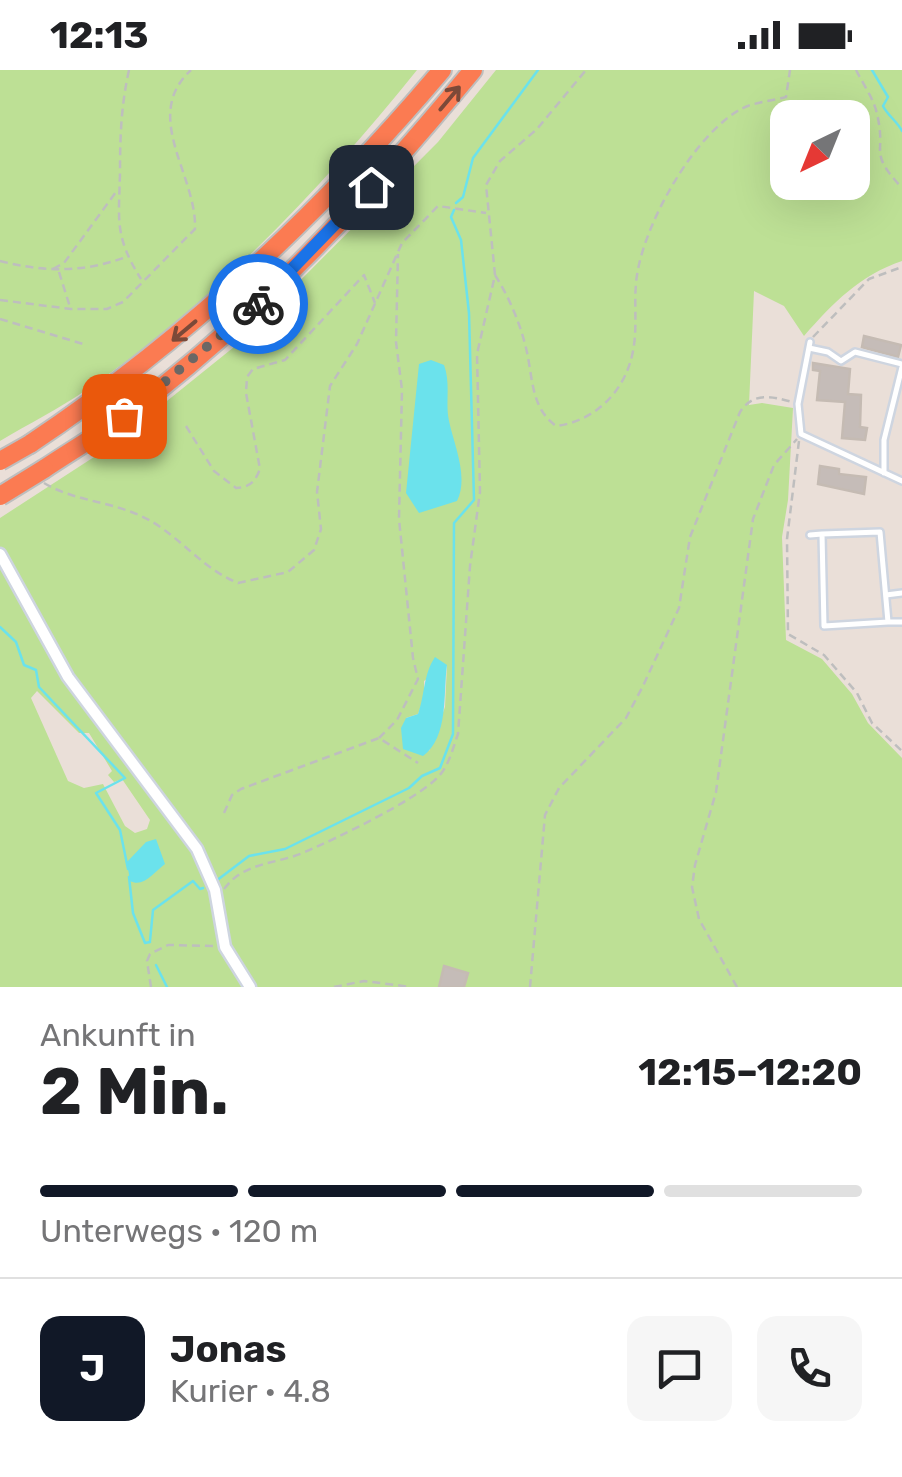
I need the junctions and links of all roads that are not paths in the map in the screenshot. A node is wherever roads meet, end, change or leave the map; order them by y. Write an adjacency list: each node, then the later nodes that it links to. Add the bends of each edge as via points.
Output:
1 (442, 70): 4 (highway, one-way to 4, bridge, via 235,286 142,365)
2 (474, 70): 7 (highway, one-way to 2, bridge, via 42,475 124,416 254,308)
3 (902, 365): 5 (lane, via 884,440); 5 (lane, via 855,352 842,361 809,345 798,404 801,433)
4 (0, 461)
5 (884, 473): 6 (lane)
6 (902, 482)
7 (0, 496)
8 (822, 534): 9 (lane); 12 (lane, via 880,532); 13 (lane, via 824,626)
9 (810, 535)
10 (0, 554): 15 (street, via 68,677 197,849 218,898 224,944)
11 (902, 593): 12 (lane)
12 (886, 595): 13 (lane)
13 (888, 622): 14 (lane)
14 (902, 622)
15 (250, 987)

